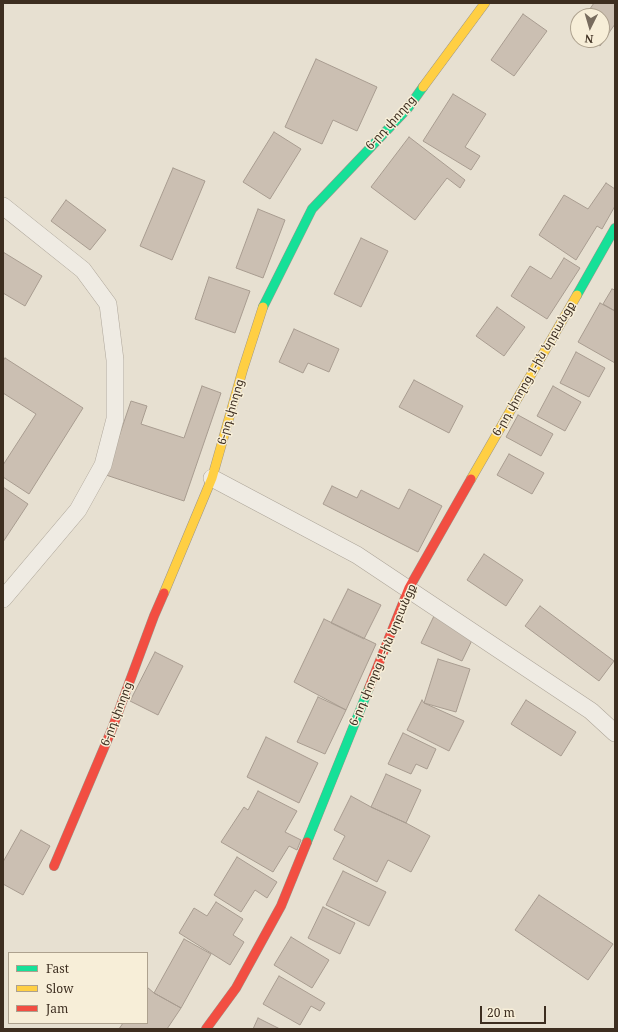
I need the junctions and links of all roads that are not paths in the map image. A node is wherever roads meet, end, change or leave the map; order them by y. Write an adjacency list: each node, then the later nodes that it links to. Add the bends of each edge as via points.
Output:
1 (485, 3): 4 (street, 6-րդ փողոց, via 408,108 312,209 263,305)
2 (3, 206): 6 (street, via 83,270 108,304 115,360 115,419 103,465 78,510)
3 (615, 228): 5 (street, 6-րդ փողոց 1-ին նրբանցք)
4 (212, 478): 5 (street, via 357,555); 8 (street, 6-րդ փողոց, via 154,616 112,729)
5 (409, 588): 7 (street, via 591,711); 9 (street, 6-րդ փողոց 1-ին նրբանցք, via 280,906 236,988)
6 (3, 599)
7 (615, 734)
8 (54, 866)
9 (206, 1029)

